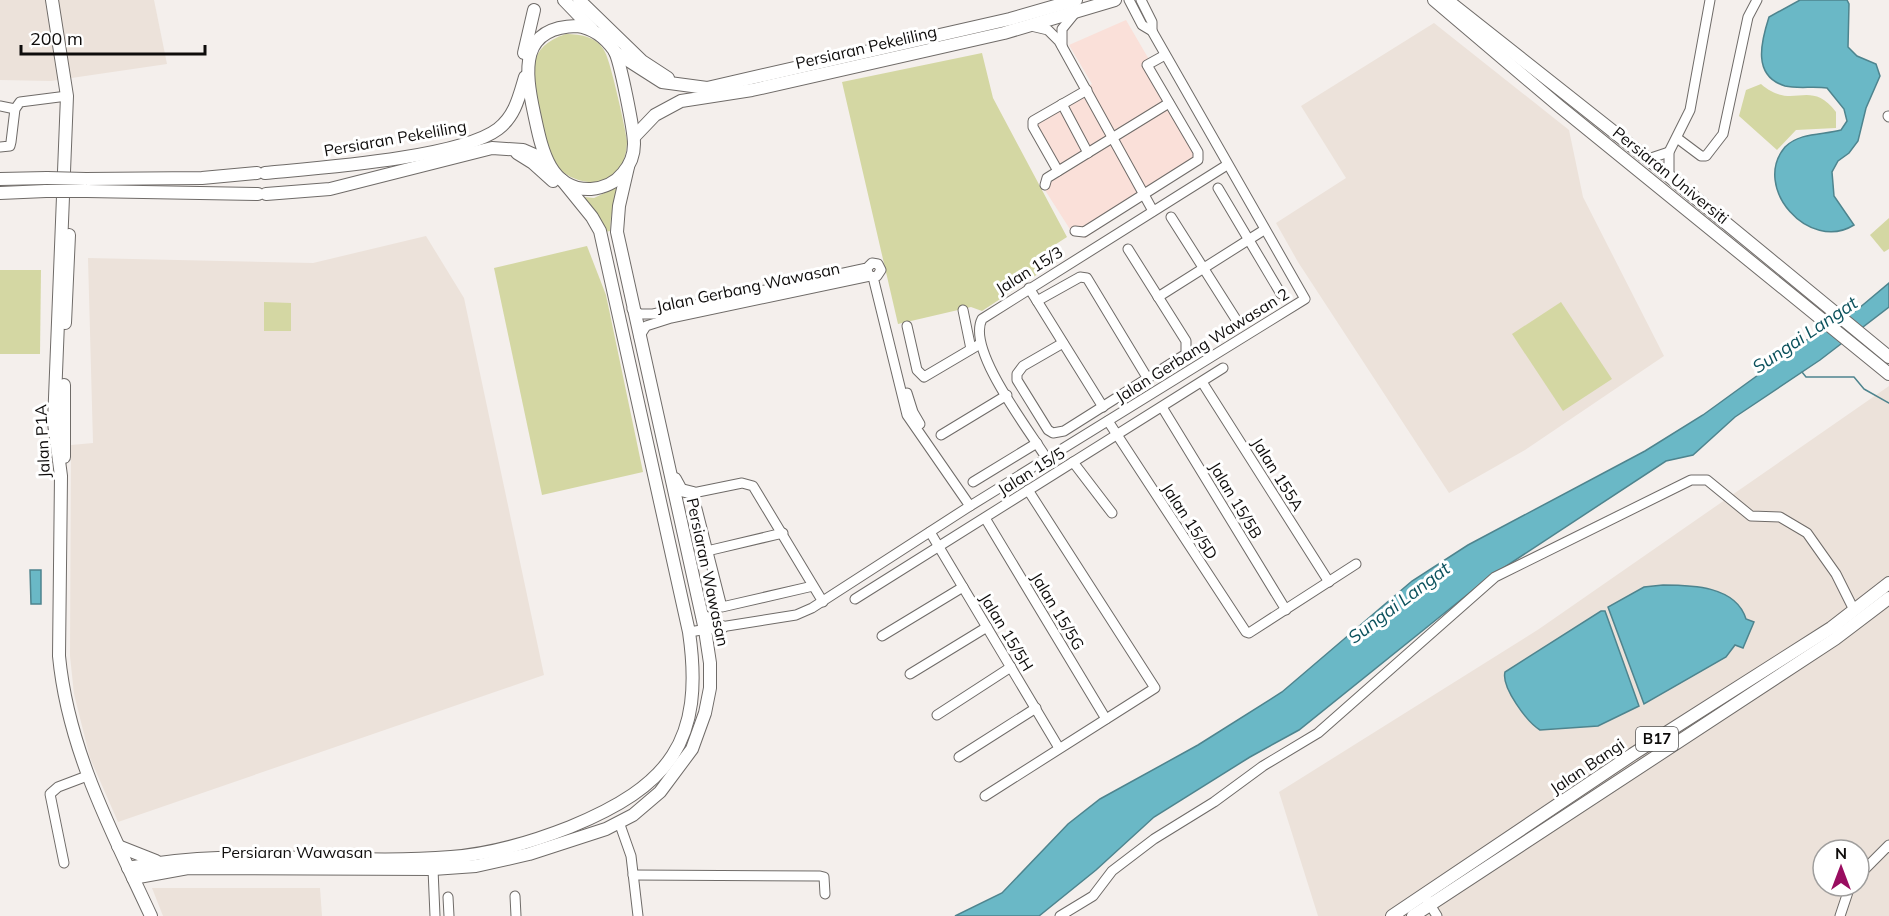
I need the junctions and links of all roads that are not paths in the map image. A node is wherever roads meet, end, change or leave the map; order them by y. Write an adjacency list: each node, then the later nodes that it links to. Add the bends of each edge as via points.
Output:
1 (52, 0): 26 (main road)
2 (564, 0): 16 (main road)
3 (579, 0): 24 (main road, via 642,61)
4 (1115, 0): 13 (main road, Persiaran Pekeliling)
5 (1129, 0): 17 (street, Jalan Gerbang Wawasan 2, via 1142,25)
6 (1141, 0): 17 (street, Jalan Gerbang Wawasan 2, via 1152,22)
7 (1427, 0): 14 (main road)
8 (1434, 0): 14 (main road, Persiaran Universiti)
9 (1449, 0): 14 (main road, Persiaran Universiti)
10 (1710, 0): 34 (street, via 1690,110)
11 (1757, 0): 34 (street, via 1748,17 1723,134 1706,156)
12 (535, 5): 18 (main road); 23 (main road, via 520,71)
13 (1076, 6): 15 (main road, Persiaran Pekeliling); 19 (street, via 1062,29); 24 (main road, Persiaran Pekeliling, via 715,87)
14 (1457, 15): 39 (main road, Persiaran Universiti); 75 (main road, Persiaran Universiti)
15 (1031, 26): 19 (street, via 1048,30); 27 (main road, Persiaran Pekeliling)
16 (592, 29): 18 (main road, via 557,28); 20 (main road)
17 (1152, 31): 21 (street, Jalan Gerbang Wawasan 2)
18 (534, 44): 22 (main road)
19 (1063, 46): 25 (street)
20 (615, 52): 24 (main road, Persiaran Pekeliling, via 649,76); 32 (main road)
21 (1165, 55): 28 (street, via 1147,65); 41 (street, Jalan Gerbang Wawasan 2)
22 (527, 72): 23 (main road, Persiaran Pekeliling); 40 (main road)
23 (522, 86): 47 (main road, Persiaran Pekeliling, via 512,115 490,134 468,143 362,162)
24 (683, 87)
25 (1087, 90): 29 (street); 33 (street)
26 (67, 96): 31 (street, via 27,100); 119 (main road, Jalan P1A, via 70,203 59,656 67,708)
27 (698, 99): 32 (main road, Persiaran Pekeliling, via 663,109); 56 (main road, via 660,118 648,131)
28 (1169, 103): 33 (street); 51 (street, via 1198,152 1196,163)
29 (1062, 104): 38 (street); 43 (street, via 1036,119 1033,127)
30 (0, 105): 31 (street)
31 (15, 109): 35 (street, via 10,146)
32 (634, 137): 42 (main road)
33 (1113, 137): 38 (street); 51 (street)
34 (1677, 138): 37 (street)
35 (0, 147)
36 (505, 147): 40 (main road, Persiaran Pekeliling); 47 (main road, Persiaran Pekeliling, via 330,189 262,194); 59 (main road, via 533,163 558,186 590,226)
37 (1669, 152): 39 (street); 44 (street)
38 (1088, 153): 43 (street)
39 (1648, 159): 44 (main road, Persiaran Universiti)
40 (546, 160): 46 (main road)
41 (1227, 165): 52 (street, Jalan 15/3); 54 (street, Jalan Gerbang Wawasan 2)
42 (628, 167): 46 (main road, via 610,184 594,189 574,187); 56 (main road, Persiaran Wawasan)
43 (1058, 171): 48 (street, via 1047,178)
44 (1669, 176): 73 (main road, Persiaran Universiti)
45 (0, 179): 47 (main road, Persiaran Pekeliling, bridge, via 47,178)
46 (562, 180): 59 (main road, Persiaran Wawasan, via 598,226)
47 (87, 185): 50 (main road, Persiaran Pekeliling, bridge)
48 (1045, 185)
49 (1218, 188): 57 (street)
50 (0, 193)
51 (1144, 194): 52 (street); 55 (street, via 1084,232)
52 (1154, 211): 62 (street, Jalan 15/3)
53 (1171, 217): 60 (street)
54 (1264, 230): 57 (street); 81 (street, Jalan Gerbang Wawasan 2, via 1305,299)
55 (1075, 231)
56 (617, 232): 66 (main road, Persiaran Wawasan)
57 (1249, 240): 60 (street); 63 (street)
58 (1128, 249): 64 (street)
59 (608, 264): 110 (main road, Persiaran Wawasan)
60 (1204, 268): 64 (street); 68 (street)
61 (872, 274): 66 (street, Jalan Gerbang Wawasan, via 653,314 640,314); 70 (street, Jalan Gerbang Wawasan, via 663,320 646,326); 91 (street, via 913,412)
62 (1029, 288): 65 (street); 72 (street, Jalan 15/3, via 986,315 980,324)
63 (1281, 294)
64 (1158, 297): 76 (street, via 1188,346 1186,354)
65 (1037, 301): 71 (street); 76 (street, via 1080,277 1087,278)
66 (632, 309): 70 (main road, Persiaran Wawasan)
67 (963, 310): 72 (street)
68 (1237, 321)
69 (907, 326): 72 (street, via 917,370 924,377)
70 (639, 337): 87 (main road, Persiaran Wawasan)
71 (1063, 343): 79 (street); 79 (street, via 1023,366 1017,380 1048,430 1064,431)
72 (976, 347): 78 (street)
73 (1889, 357)
74 (1223, 368): 77 (street, Jalan 15/5)
75 (1889, 374)
76 (1148, 379): 79 (street)
77 (1202, 382): 80 (street, Jalan 15/5); 99 (street, Jalan 155A)
78 (1007, 395): 83 (street); 84 (street)
79 (1103, 406)
80 (1162, 407): 82 (street, Jalan 15/5); 106 (street, Jalan 15/5B)
81 (1108, 421): 82 (street, Jalan 15/5D); 85 (street, Jalan Gerbang Wawasan 2)
82 (1118, 434): 86 (street, Jalan 15/5); 106 (street, Jalan 15/5D, via 1242,630 1249,633)
83 (941, 435)
84 (1037, 443): 85 (street); 88 (street)
85 (1047, 459): 91 (street, Jalan Gerbang Wawasan 2)
86 (1073, 462): 89 (street, Jalan 15/5); 92 (street)
87 (670, 470): 90 (main road, via 681,490); 109 (main road, Persiaran Wawasan, via 702,614)
88 (973, 482)
89 (1028, 490): 93 (street, Jalan 15/5); 116 (street, via 1155,688)
90 (693, 493): 95 (street, via 750,483); 97 (street)
91 (972, 505): 94 (street, Jalan Gerbang Wawasan 2)
92 (1112, 513)
93 (985, 518): 96 (street, Jalan 15/5); 116 (street, Jalan 15/5G)
94 (930, 532): 96 (street, Jalan 15/5H); 105 (street, Jalan Gerbang Wawasan 2)
95 (783, 533): 97 (street); 101 (street)
96 (939, 547): 102 (street, Jalan 15/5H); 104 (street, Jalan 15/5)
97 (707, 551): 101 (street, via 722,607)
98 (1356, 564): 99 (street)
99 (1329, 582): 106 (street)
100 (1889, 583): 107 (main road, Jalan Bangi / B17)
101 (813, 586): 105 (street)
102 (963, 587): 108 (street, Jalan 15/5H); 111 (street)
103 (1889, 598): 141 (main road, Jalan Bangi / B17, via 1835,639)
104 (855, 599)
105 (823, 602): 109 (street, Jalan Gerbang Wawasan 2, via 796,615)
106 (1286, 609)
107 (1854, 610): 141 (main road, Jalan Bangi / B17, via 1633,754); 147 (street, via 1836,574 1808,533 1780,517 1751,516 1707,480 1691,480 1495,577 1318,732 1154,839 1112,871 1093,896)
108 (987, 627): 112 (street, Jalan 15/5H); 113 (street)
109 (715, 628): 110 (street, Jalan Gerbang Wawasan 2); 123 (main road, Persiaran Wawasan, via 708,646 710,688 692,749 660,792)
110 (689, 632): 121 (main road, Persiaran Wawasan, via 694,686 688,722 665,766)
111 (882, 636)
112 (1011, 667): 114 (street, Jalan 15/5H); 115 (street)
113 (910, 674)
114 (1036, 708): 117 (street, Jalan 15/5H); 118 (street)
115 (937, 715)
116 (1106, 719): 117 (street)
117 (1059, 748): 120 (street)
118 (960, 757)
119 (87, 776): 125 (main road, Jalan P1A); 129 (street, via 50,794)
120 (985, 796)
121 (625, 801): 122 (main road, Persiaran Wawasan); 123 (main road)
122 (599, 815): 123 (main road); 128 (main road, Persiaran Wawasan, via 502,849)
123 (619, 822): 134 (main road, Persiaran Wawasan, via 529,854 476,866); 136 (street, via 632,856)
124 (1889, 845): 130 (street)
125 (118, 846): 131 (main road); 135 (main road, Jalan P1A)
126 (295, 856): 127 (main road, Persiaran Wawasan); 131 (main road, Persiaran Wawasan); 132 (main road); 133 (main road)
127 (408, 858): 128 (main road, Persiaran Wawasan); 134 (main road, via 424,862)
128 (448, 858): 134 (main road)
129 (64, 863)
130 (1871, 863)
131 (161, 867): 132 (main road, Persiaran Wawasan); 135 (main road, Persiaran Wawasan); 142 (main road, via 146,887)
132 (274, 868): 133 (main road, Persiaran Wawasan)
133 (316, 868): 134 (main road, Persiaran Wawasan)
134 (433, 870): 143 (street)
135 (131, 873): 142 (main road, Jalan P1A)
136 (633, 875): 137 (street, via 820,876 824,877); 146 (street)
137 (825, 894)
138 (515, 896): 145 (street)
139 (448, 897): 144 (street)
140 (1846, 898): 150 (street)
141 (1430, 906): 148 (main road, Jalan Bangi / B17); 149 (main road, Jalan Bangi / B17)
142 (150, 915)
143 (435, 916)
144 (449, 916)
145 (516, 916)
146 (638, 916)
147 (1060, 916)
148 (1392, 916)
149 (1413, 916)
150 (1840, 916)

